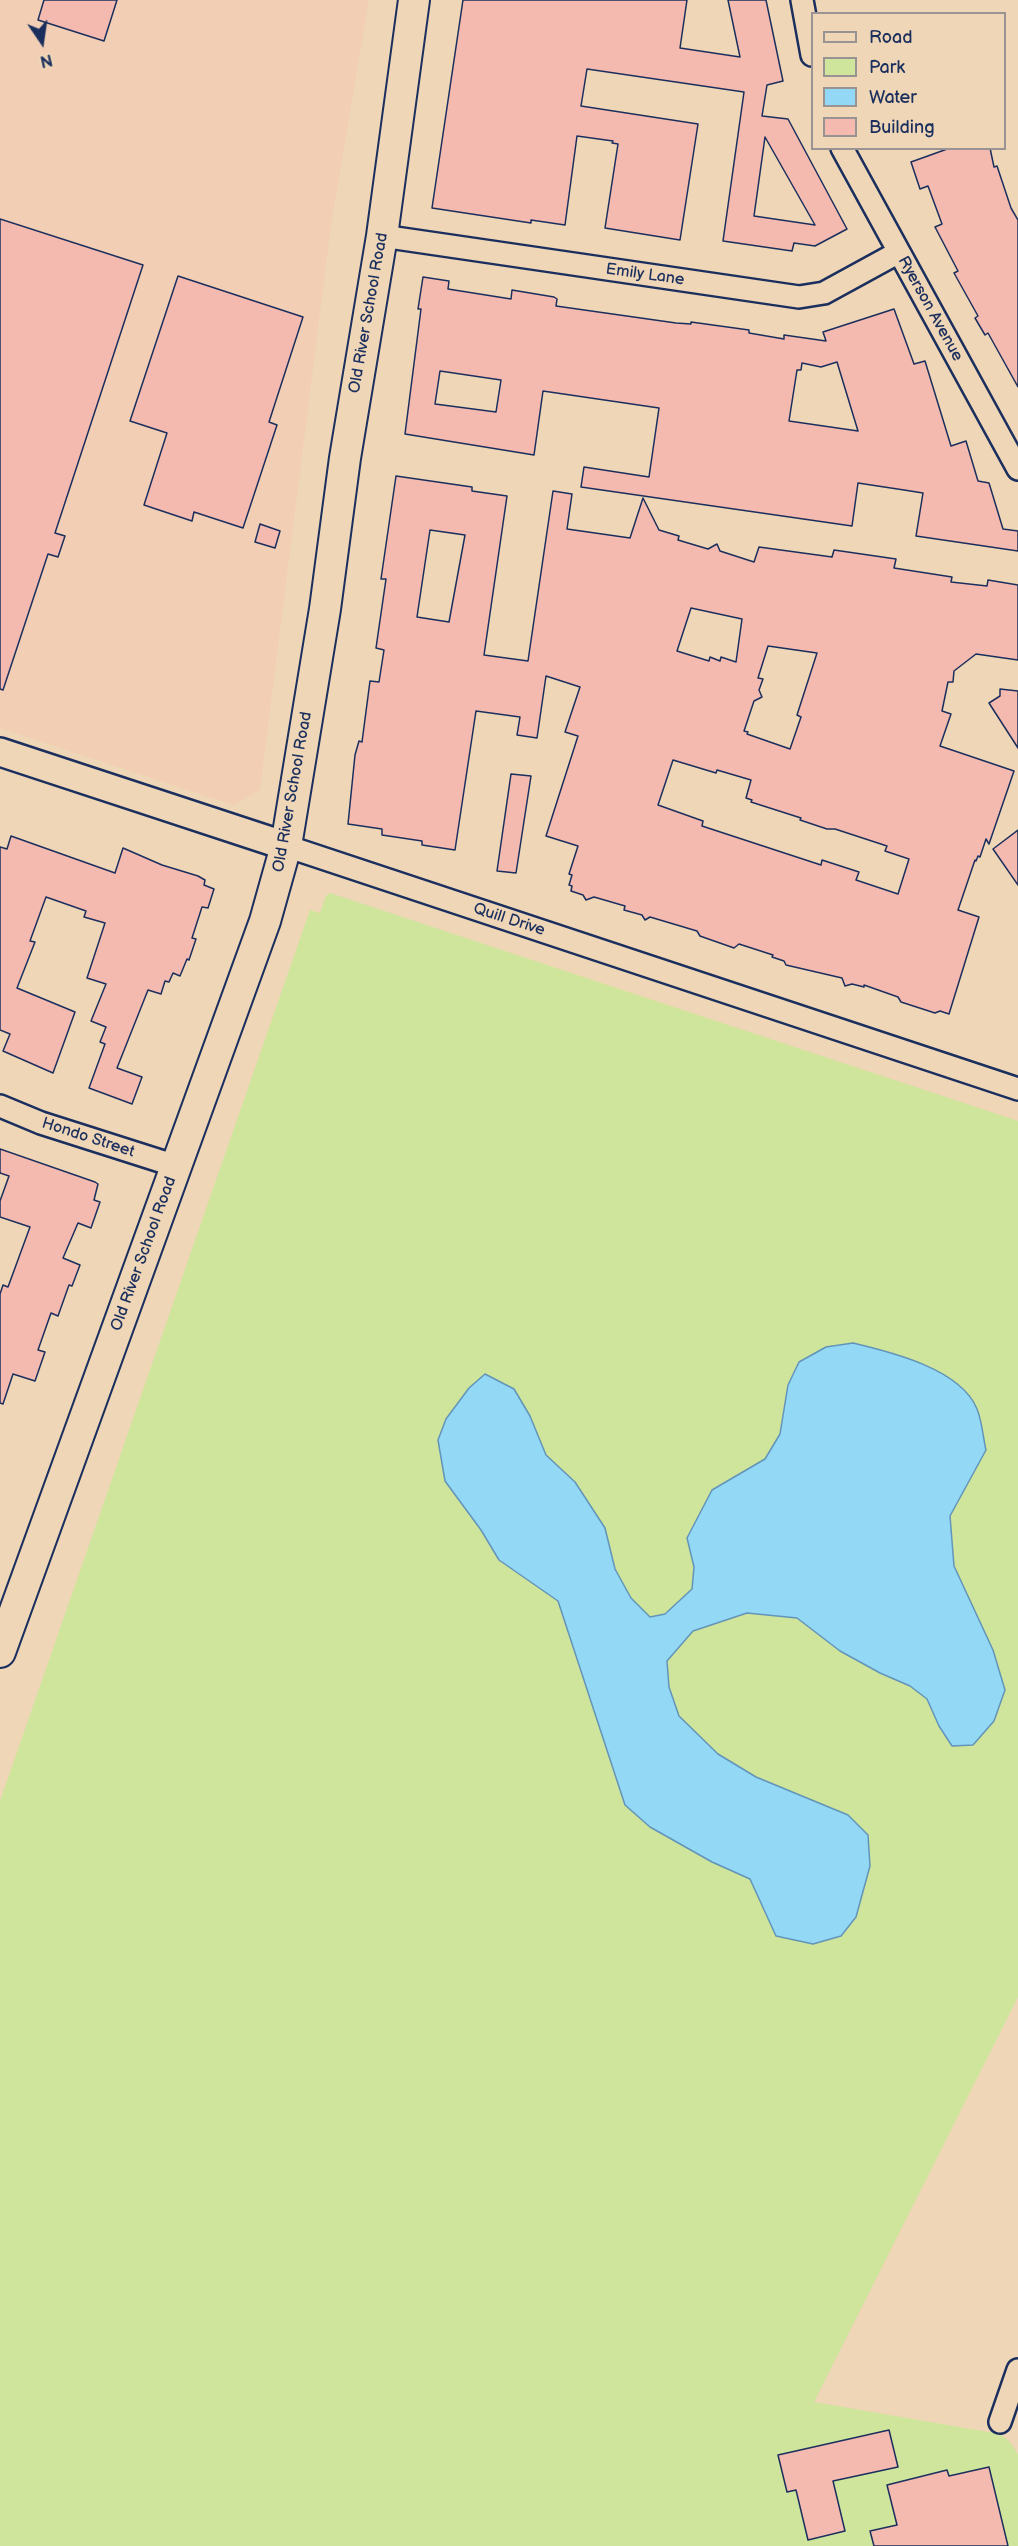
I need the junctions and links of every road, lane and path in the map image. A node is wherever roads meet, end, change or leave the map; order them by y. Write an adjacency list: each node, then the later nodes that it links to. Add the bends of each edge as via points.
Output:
1 (414, 0): 5 (main road, Old River School Road)
2 (802, 0): 3 (street)
3 (811, 45)
4 (843, 150): 6 (street, Ryerson Avenue)
5 (382, 236): 6 (street, Emily Lane, via 799,297 824,293); 9 (main road, Old River School Road)
6 (898, 252): 7 (street, Ryerson Avenue)
7 (1018, 469)
8 (0, 752): 9 (street, Quill Drive)
9 (286, 846): 10 (street, Quill Drive); 12 (main road, Old River School Road, via 266,921)
10 (1018, 1089)
11 (0, 1106): 12 (street, Hondo Street, via 40,1123)
12 (176, 1166): 13 (main road, Old River School Road)
13 (0, 1652)
14 (1018, 2370): 15 (street)
15 (1000, 2422)

